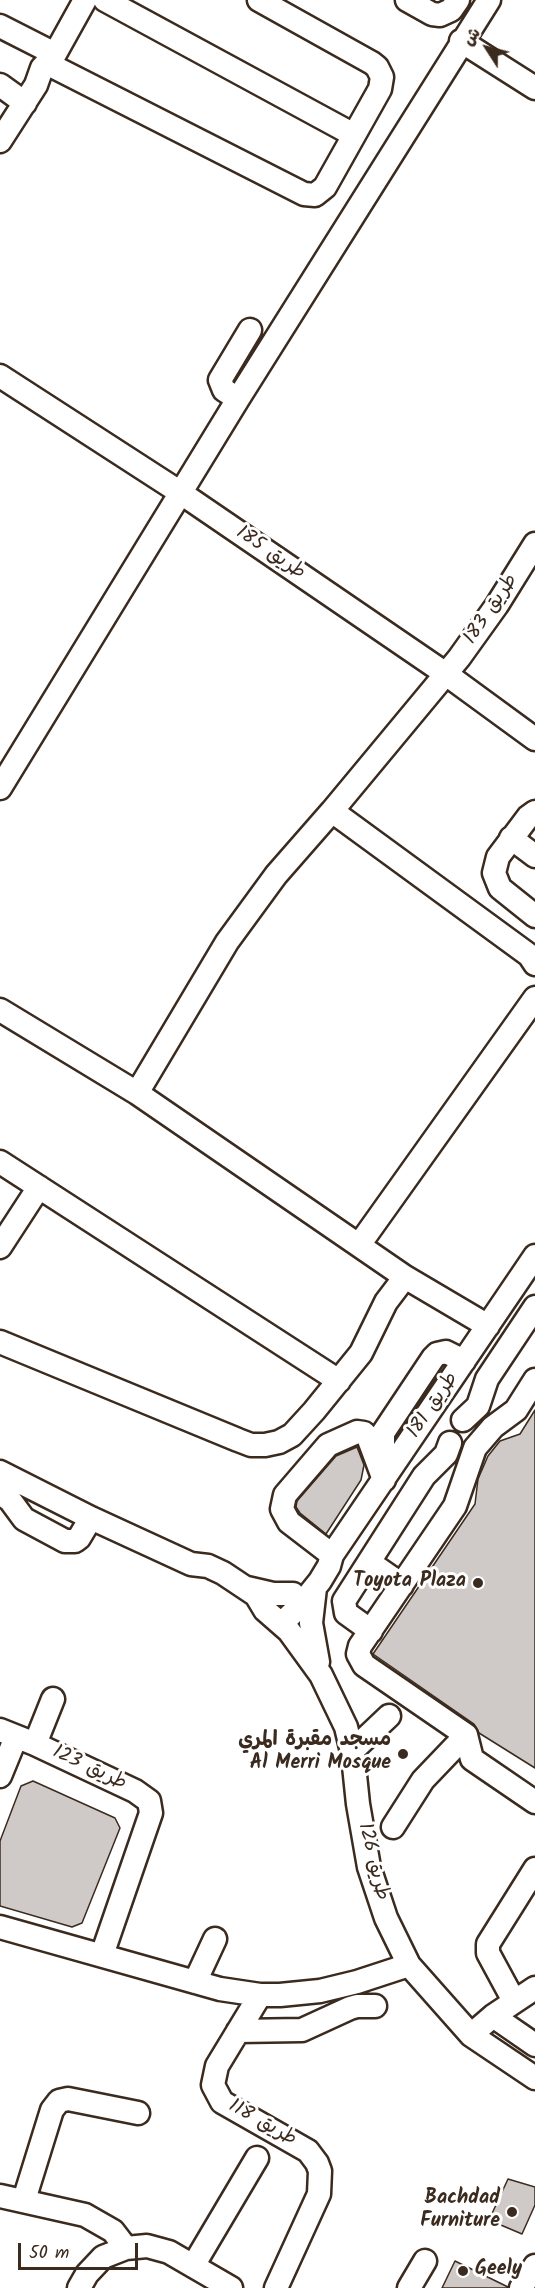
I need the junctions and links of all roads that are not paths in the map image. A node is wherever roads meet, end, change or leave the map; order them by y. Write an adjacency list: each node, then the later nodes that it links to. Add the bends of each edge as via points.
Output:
1 (105, 0): 13 (street)
2 (259, 0): 13 (street, via 377,67 382,83)
3 (407, 0): 4 (street, via 440,15 451,10)
4 (458, 0)
5 (489, 0): 8 (street)
6 (81, 2): 9 (street)
7 (0, 26): 9 (street)
8 (462, 41): 11 (street); 17 (street)
9 (55, 61): 12 (street, via 47,78); 13 (street, via 309,196 319,194 325,187)
10 (0, 87): 12 (street)
11 (535, 88)
12 (30, 94): 14 (street)
13 (354, 135)
14 (0, 141)
15 (250, 330): 17 (street, via 219,380 224,390)
16 (0, 375): 18 (street, طريق 185)
17 (238, 399): 18 (street)
18 (181, 493): 20 (street, طريق 185); 22 (street)
19 (535, 544): 20 (street, طريق 183)
20 (446, 674): 21 (street, طريق 185); 23 (street, طريق 183)
21 (535, 739)
22 (0, 788)
23 (332, 811): 28 (street, via 529,955); 31 (street, طريق 183, via 276,875 227,942)
24 (535, 812): 25 (street)
25 (511, 838): 26 (street); 27 (street, via 495,865 496,881)
26 (535, 856)
27 (535, 916)
28 (535, 964)
29 (535, 998): 34 (street)
30 (0, 1010): 31 (street)
31 (137, 1093): 34 (street)
32 (0, 1162): 33 (street)
33 (39, 1187): 35 (street); 43 (street)
34 (359, 1245): 37 (street)
35 (0, 1247)
36 (535, 1256): 39 (street, طريق 181)
37 (405, 1277): 39 (street, via 451,1317); 43 (street, via 386,1302 365,1347)
38 (535, 1307): 45 (street, via 487,1379 478,1406)
39 (484, 1332): 41 (street, طريق 181)
40 (0, 1342): 43 (street, via 251,1445 272,1444 292,1435)
41 (464, 1361): 44 (street, طريق 181); 51 (street, via 447,1352 437,1354 386,1426 383,1448)
42 (535, 1380): 47 (street, via 516,1410)
43 (339, 1381)
44 (437, 1402): 45 (street); 46 (street, طريق 181)
45 (463, 1420): 47 (street)
46 (422, 1425): 48 (street); 51 (street, طريق 181)
47 (485, 1434): 49 (street)
48 (450, 1443): 49 (street); 55 (street)
49 (471, 1456): 57 (street, via 455,1506)
50 (0, 1472): 53 (street, طريق 126)
51 (390, 1472): 54 (street, طريق 181); 54 (street, via 369,1437 357,1432 328,1445 285,1495 282,1509 289,1522)
52 (0, 1494): 53 (street, via 10,1500 24,1519 65,1541 79,1538)
53 (91, 1518): 56 (street, طريق 126)
54 (332, 1555): 59 (street, طريق 181); 60 (street, طريق 181)
55 (369, 1562): 57 (street); 62 (street, via 343,1605 346,1613)
56 (191, 1564): 58 (street, طريق 126, via 213,1568); 61 (street, طريق 126, via 215,1586)
57 (402, 1585): 62 (street)
58 (246, 1588): 60 (street); 61 (street, طريق 126)
59 (315, 1588): 61 (street, طريق 181); 63 (street, via 310,1623)
60 (293, 1594): 61 (street, طريق 181)
61 (273, 1616): 63 (street, طريق 126)
62 (371, 1631): 66 (street, via 358,1650 361,1662)
63 (321, 1675): 68 (street, طريق 126, via 346,1727)
64 (53, 1700): 67 (street)
65 (389, 1716): 68 (street)
66 (466, 1735): 70 (street, via 472,1759); 71 (street, via 430,1772)
67 (17, 1737): 69 (street); 76 (street, طريق 123, via 149,1801 151,1813)
68 (352, 1751): 77 (street, طريق 126, via 369,1867 386,1918)
69 (0, 1776)
70 (535, 1802)
71 (393, 1827)
72 (535, 1869): 73 (street)
73 (528, 1897): 81 (street, via 488,1944 488,1953)
74 (0, 1927): 76 (street)
75 (215, 1939): 78 (street)
76 (102, 1955): 78 (street)
77 (409, 1965): 80 (street, via 320,1991); 85 (street, طريق 126)
78 (195, 1982): 80 (street)
79 (535, 1988): 81 (street)
80 (260, 1995): 84 (street, طريق 118)
81 (514, 2001): 83 (street)
82 (375, 2006): 84 (street, via 350,2008 302,2030)
83 (492, 2016): 85 (street); 86 (street)
84 (238, 2031): 98 (street, طريق 118, via 214,2072 218,2098 308,2151 321,2178 316,2201)
85 (471, 2035): 87 (street, طريق 126)
86 (535, 2045)
87 (535, 2078)
88 (138, 2113): 91 (street, via 68,2099 59,2101 52,2110)
89 (258, 2158): 94 (street)
90 (0, 2196): 91 (street)
91 (24, 2200): 92 (street, via 95,2219 113,2231)
92 (126, 2248): 94 (street, via 158,2248); 96 (street, via 103,2257)
93 (424, 2261): 99 (street)
94 (193, 2266): 97 (street)
95 (535, 2266): 100 (street)
96 (79, 2288)
97 (231, 2288)
98 (276, 2288)
99 (409, 2288)
100 (521, 2288)

